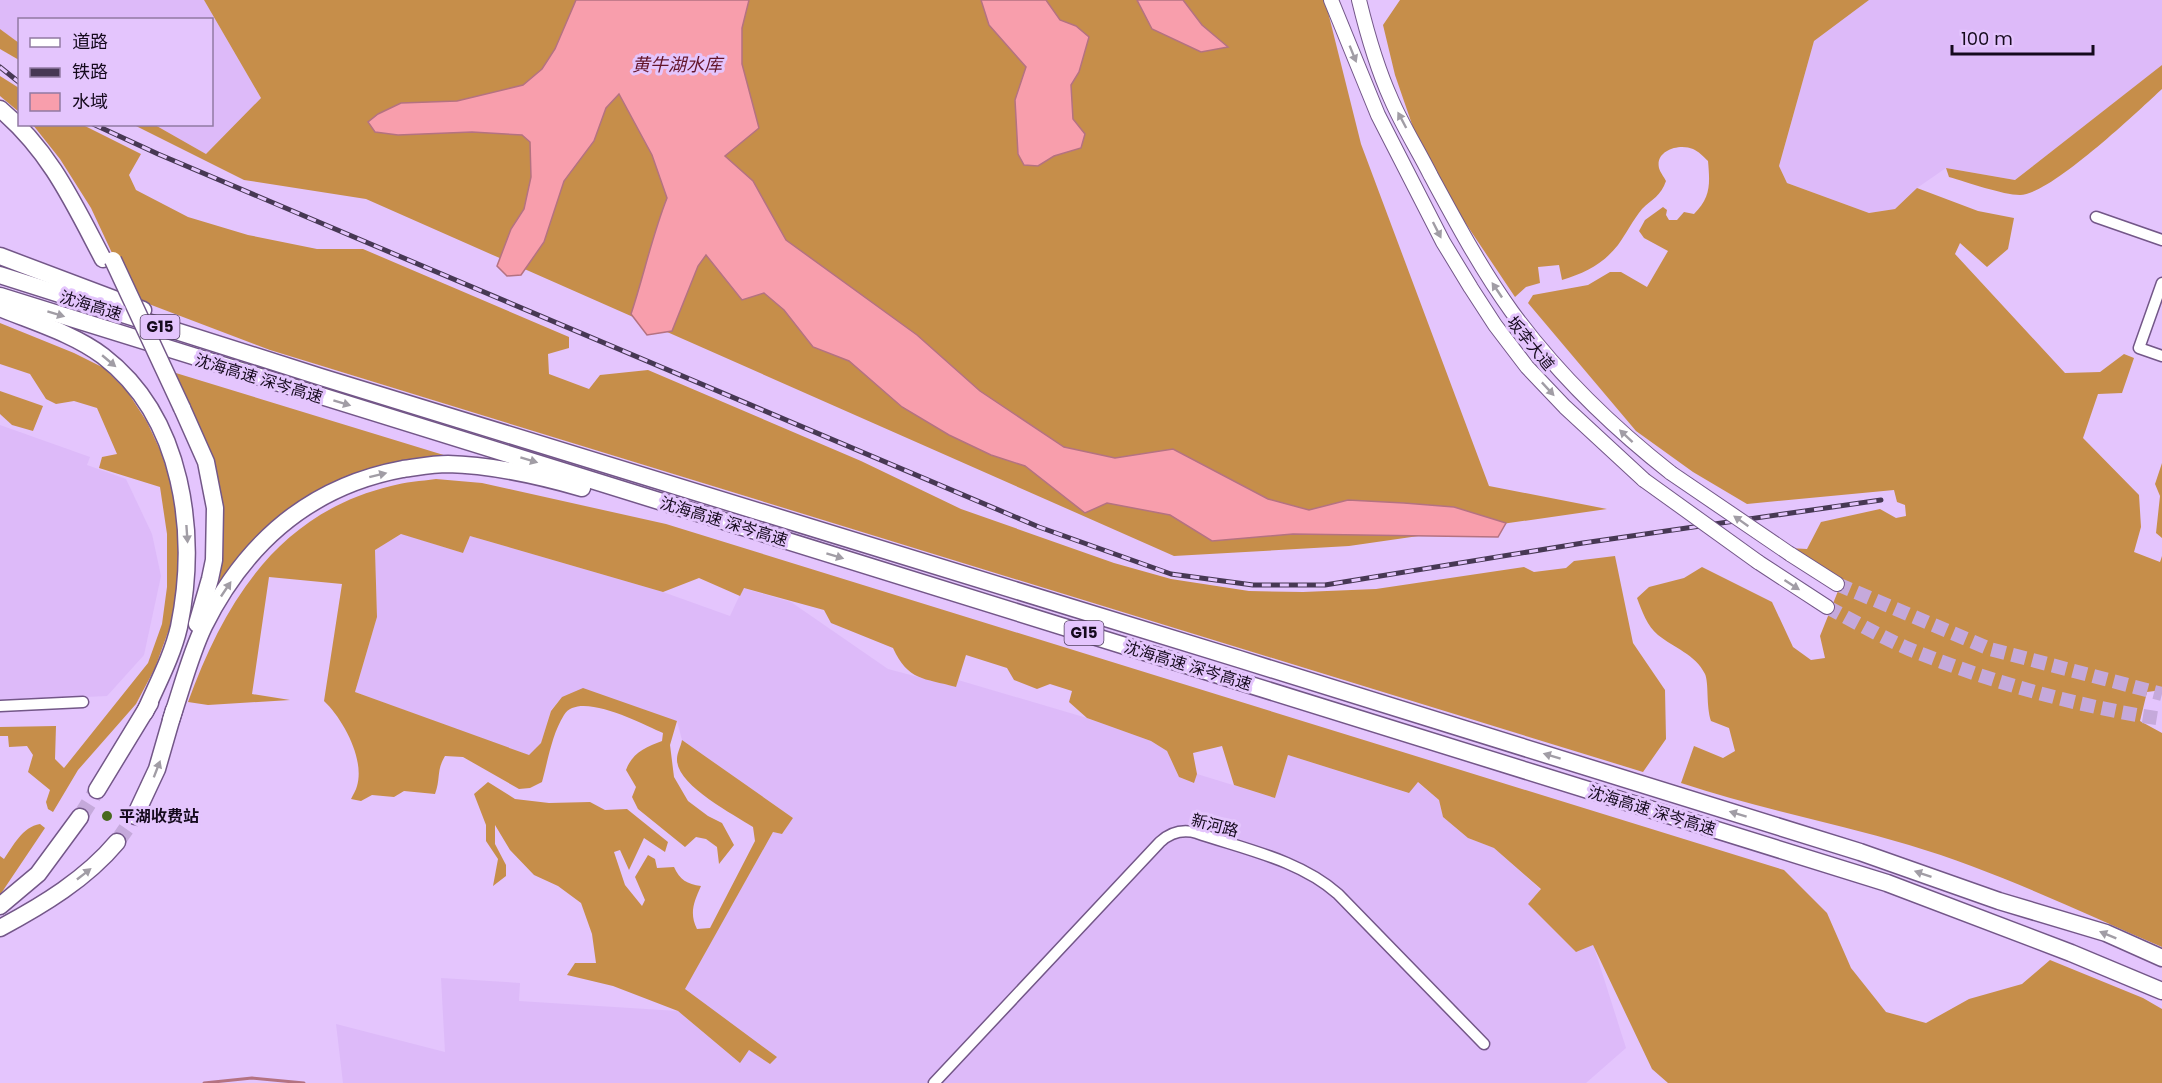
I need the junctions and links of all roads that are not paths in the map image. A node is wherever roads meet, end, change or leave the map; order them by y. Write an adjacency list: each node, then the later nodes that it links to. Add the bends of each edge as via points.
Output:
1 (1331, 0): 22 (main road, 坂李大道, one-way to 22, bridge, via 1378,115 1443,242 1483,307 1527,367 1565,408 1644,480)
2 (1359, 0): 21 (main road, 坂李大道, one-way to 2, bridge, via 1636,446 1540,349 1485,273 1391,100)
3 (0, 99): 5 (highway)
4 (0, 109): 6 (highway)
5 (18, 113)
6 (18, 126)
7 (18, 126): 12 (highway, via 49,161)
8 (31, 126): 12 (highway, via 70,178)
9 (2096, 217): 10 (street)
10 (2162, 240)
11 (0, 256): 18 (highway)
12 (108, 259): 19 (highway)
13 (0, 275): 18 (highway, 沈海高速 / G15)
14 (2162, 283): 17 (street, via 2139,348)
15 (0, 296): 20 (highway, 沈海高速 深岑高速 / G15, one-way to 20)
16 (0, 308): 25 (highway, one-way to 25, via 102,355 139,392 165,439 185,515 187,569 175,640)
17 (2162, 356)
18 (321, 377): 36 (highway, 沈海高速 深岑高速 / G15, one-way to 18, via 2106,933 1999,901 1860,852)
19 (177, 407): 25 (highway, via 205,490 206,559 178,652); 26 (highway, via 206,462 213,489 216,534 210,579)
20 (793, 543): 26 (highway, one-way to 20, via 195,645 243,564 274,531 317,498 372,476 424,466 477,466 577,486); 35 (highway, 沈海高速 深岑高速 / G15, one-way to 35, via 1887,883)
21 (1837, 584)
22 (1827, 607)
23 (83, 702): 24 (street)
24 (0, 706)
25 (145, 712): 27 (highway)
26 (171, 720): 28 (highway, one-way to 26, via 157,769)
27 (97, 790)
28 (135, 816)
29 (80, 817): 32 (highway, via 38,874)
30 (117, 842): 31 (highway, one-way to 30, via 103,859)
31 (62, 891): 33 (highway); 34 (highway)
32 (0, 904)
33 (0, 921)
34 (0, 928)
35 (2071, 953): 37 (highway, 沈海高速 深岑高速 / G15); 38 (highway)
36 (2162, 958)
37 (2162, 990)
38 (2162, 1003)
39 (1484, 1044): 40 (street, 新河路, via 1318,878 1284,861 1183,831 1160,842)
40 (934, 1083)

